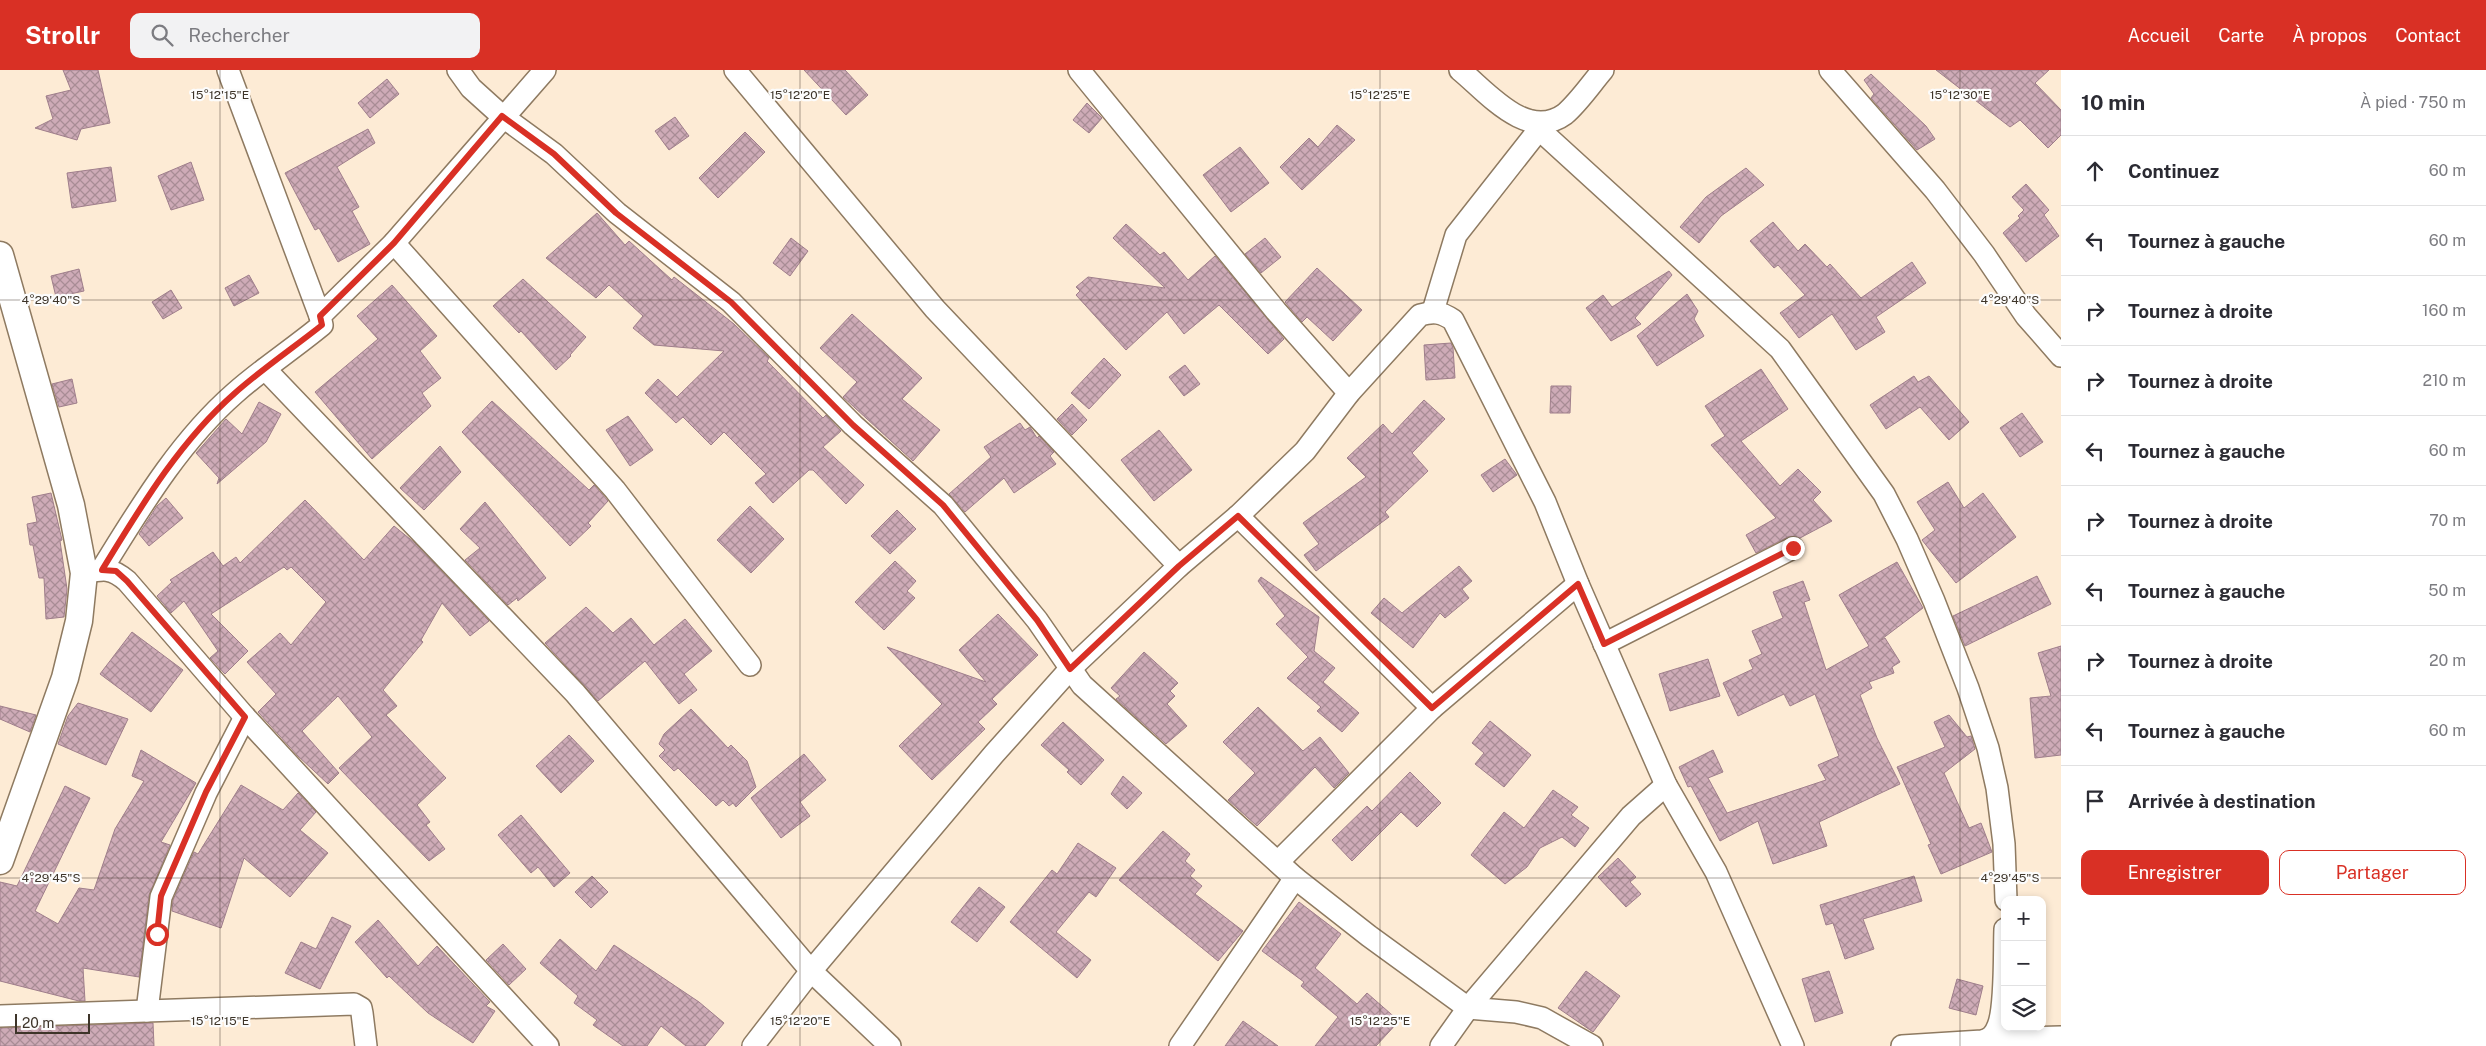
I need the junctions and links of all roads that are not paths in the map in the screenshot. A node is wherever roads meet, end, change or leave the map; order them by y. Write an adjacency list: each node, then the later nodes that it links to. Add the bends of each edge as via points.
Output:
1 (228, 70): 14 (street)
2 (458, 70): 9 (street, via 471,88)
3 (545, 70): 9 (street)
4 (735, 70): 20 (street, via 935,309)
5 (1079, 70): 17 (street, via 1276,312)
6 (1460, 70): 10 (street, via 1515,116)
7 (1604, 70): 10 (street, via 1565,113)
8 (1830, 70): 15 (street, via 1935,190 2026,316)
9 (502, 116): 11 (street); 25 (street, via 554,154 616,213 664,252 731,302 860,431 943,505 1037,620)
10 (1537, 124): 13 (street, via 1456,235); 32 (street, via 1780,349 1884,494 1934,601 1988,748 2003,835)
11 (394, 243): 14 (street); 24 (street, via 615,490)
12 (0, 255): 21 (street)
13 (1433, 312): 17 (street, via 1420,315); 22 (street, via 1453,320 1545,502)
14 (320, 316): 16 (street, via 322,325)
15 (2061, 356)
16 (265, 369): 21 (street, via 234,394 166,471); 34 (street, via 575,693)
17 (1350, 393): 18 (street, via 1305,451)
18 (1238, 516): 20 (street); 26 (street)
19 (1793, 548): 23 (street)
20 (1179, 566): 25 (street)
21 (93, 571): 27 (street, via 116,571 127,581); 29 (street, via 65,678)
22 (1578, 584): 23 (street); 26 (street)
23 (1604, 644): 28 (street)
24 (750, 665)
25 (1070, 669): 30 (street, via 1089,692); 34 (street)
26 (1432, 708): 30 (street)
27 (245, 717): 36 (street, via 206,792 161,896); 41 (street)
28 (1666, 786): 35 (street, via 1630,816); 47 (street, via 1716,872)
29 (0, 861)
30 (1278, 862): 31 (street)
31 (1295, 878): 35 (street); 44 (street)
32 (2006, 896)
33 (2004, 941): 39 (street, via 2001,1018)
34 (811, 971): 42 (street); 43 (street)
35 (1468, 1008): 45 (street); 46 (street, via 1542,1018)
36 (147, 1011): 37 (street); 40 (street, via 354,1004 361,1008)
37 (0, 1016)
38 (2061, 1037): 39 (street)
39 (1989, 1043): 48 (street)
40 (366, 1046)
41 (548, 1046)
42 (754, 1046)
43 (890, 1046)
44 (1180, 1046)
45 (1441, 1046)
46 (1592, 1046)
47 (1793, 1046)
48 (1902, 1046)

